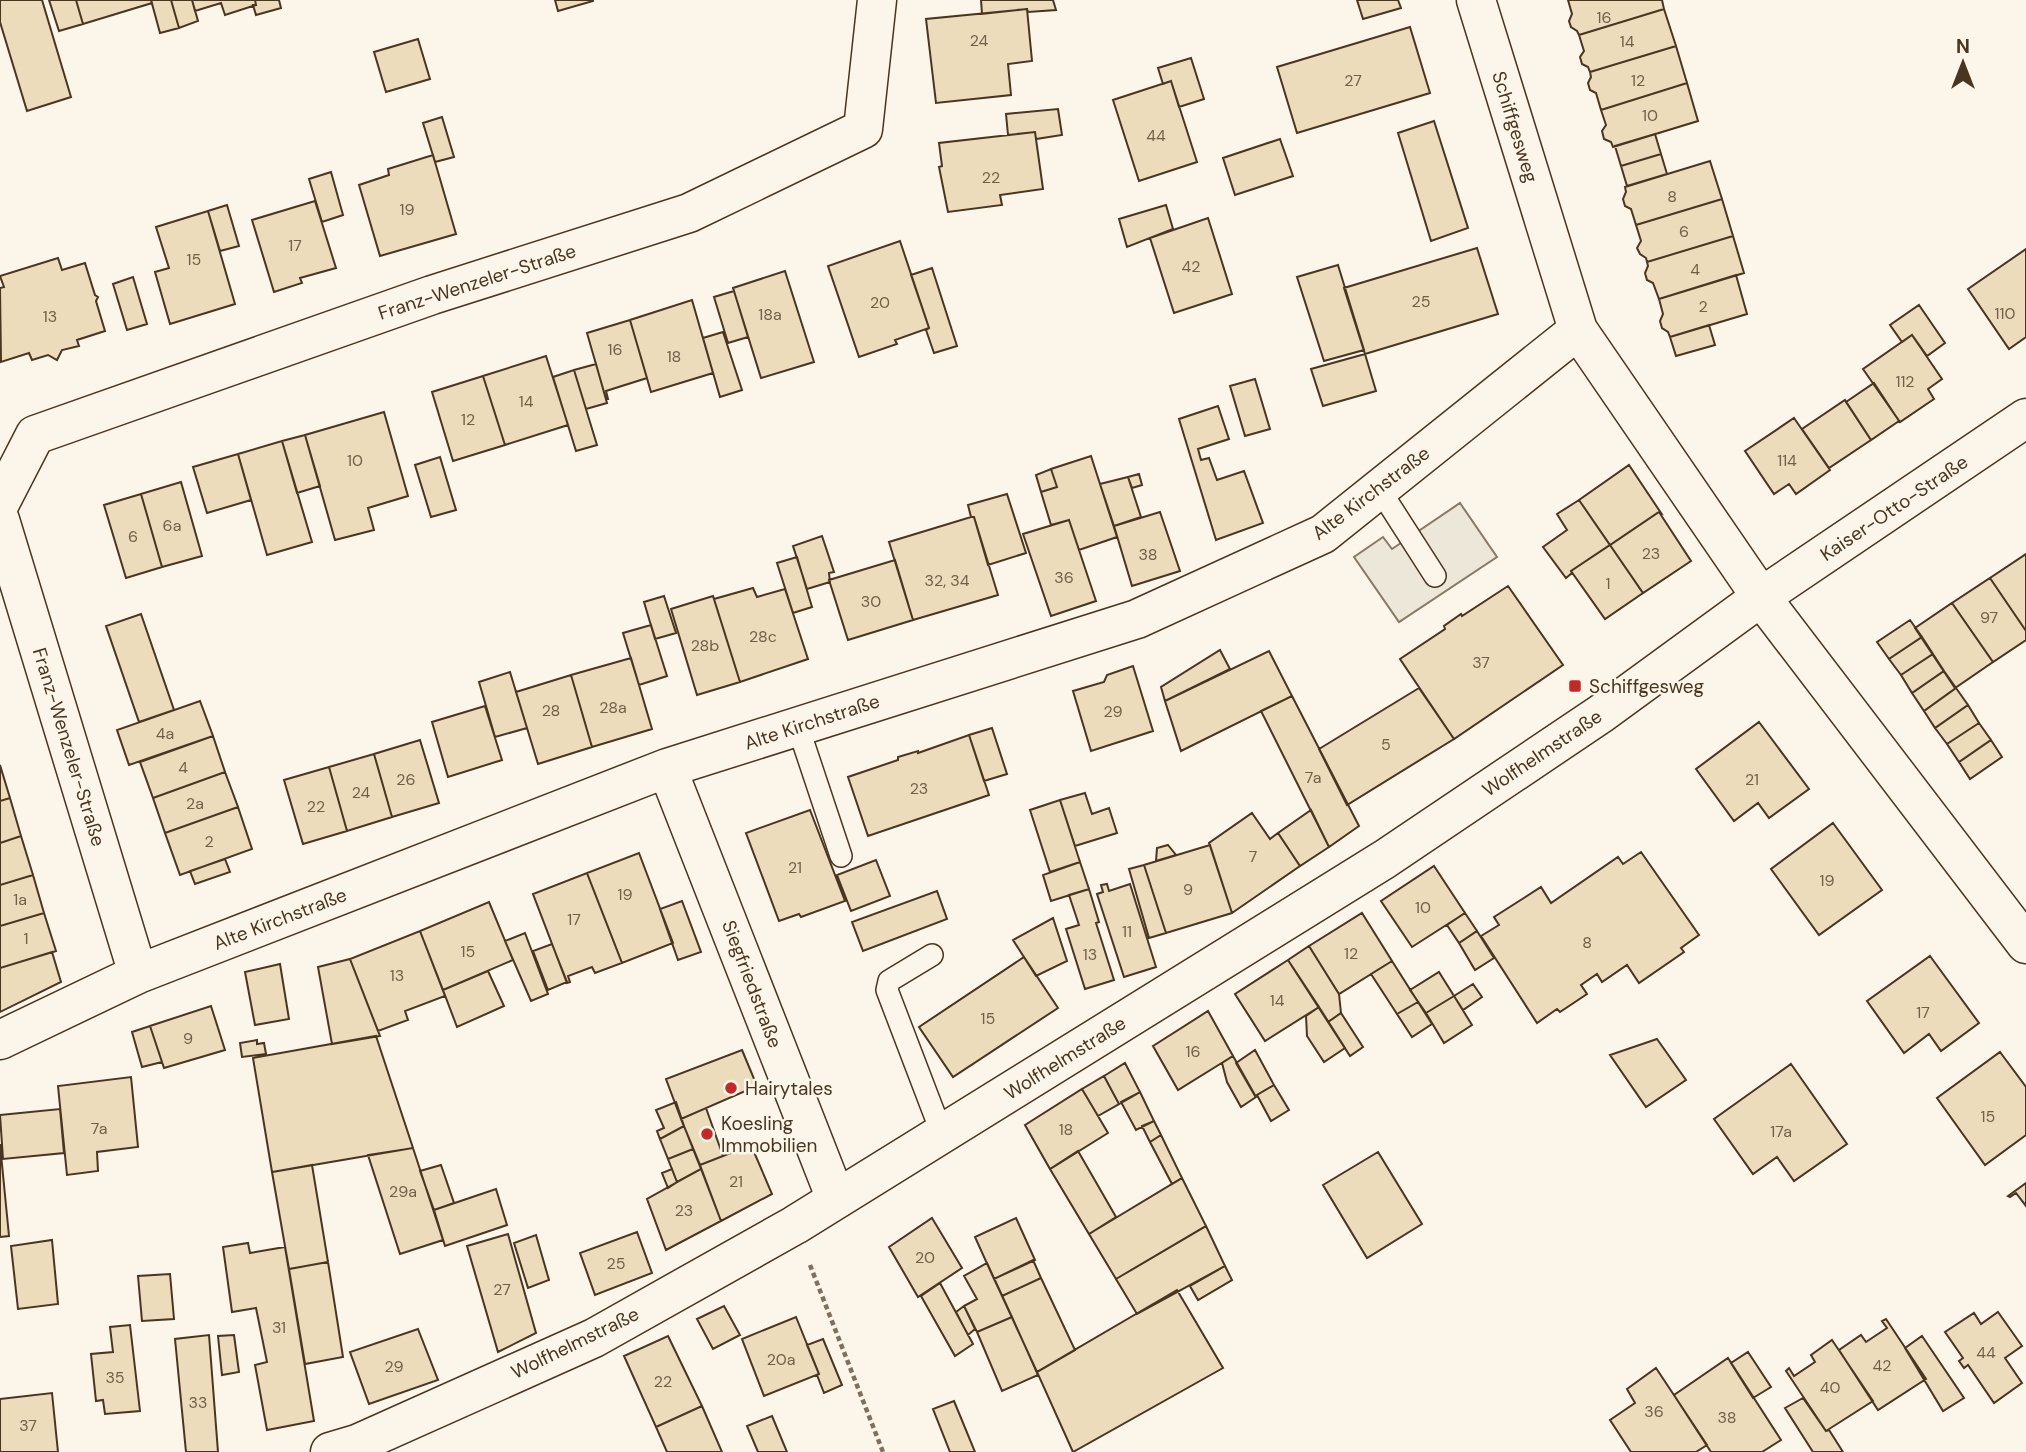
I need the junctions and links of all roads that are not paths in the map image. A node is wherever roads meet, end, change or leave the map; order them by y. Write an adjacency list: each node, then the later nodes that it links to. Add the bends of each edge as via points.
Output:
1 (877, 0): 6 (street, Franz-Wenzeler-Straße, via 863,129 689,213 432,295 35,435)
2 (1476, 0): 3 (street, Schiffgesweg)
3 (1578, 330): 5 (street, Alte Kirchstraße); 9 (street, Schiffgesweg)
4 (2026, 418): 9 (street, Kaiser-Otto-Straße)
5 (1378, 490): 8 (lane); 10 (street, Alte Kirchstraße, via 1323,534 1137,620)
6 (0, 503)
7 (0, 520): 15 (street, Franz-Wenzeler-Straße)
8 (1435, 576)
9 (1761, 597): 13 (street, Schiffgesweg); 17 (street, Wolfhelmstraße, via 1602,713 1385,859)
10 (798, 727): 11 (street, Alte Kirchstraße); 12 (lane)
11 (667, 768): 15 (street, Alte Kirchstraße); 18 (street, Siegfriedstraße)
12 (841, 856)
13 (2026, 944)
14 (932, 955): 17 (lane, via 889,981 887,990)
15 (138, 974): 16 (street, Alte Kirchstraße)
16 (0, 1040)
17 (942, 1134): 18 (street, Wolfhelmstraße)
18 (836, 1199): 19 (street, Wolfhelmstraße, via 594,1338)
19 (330, 1452)

